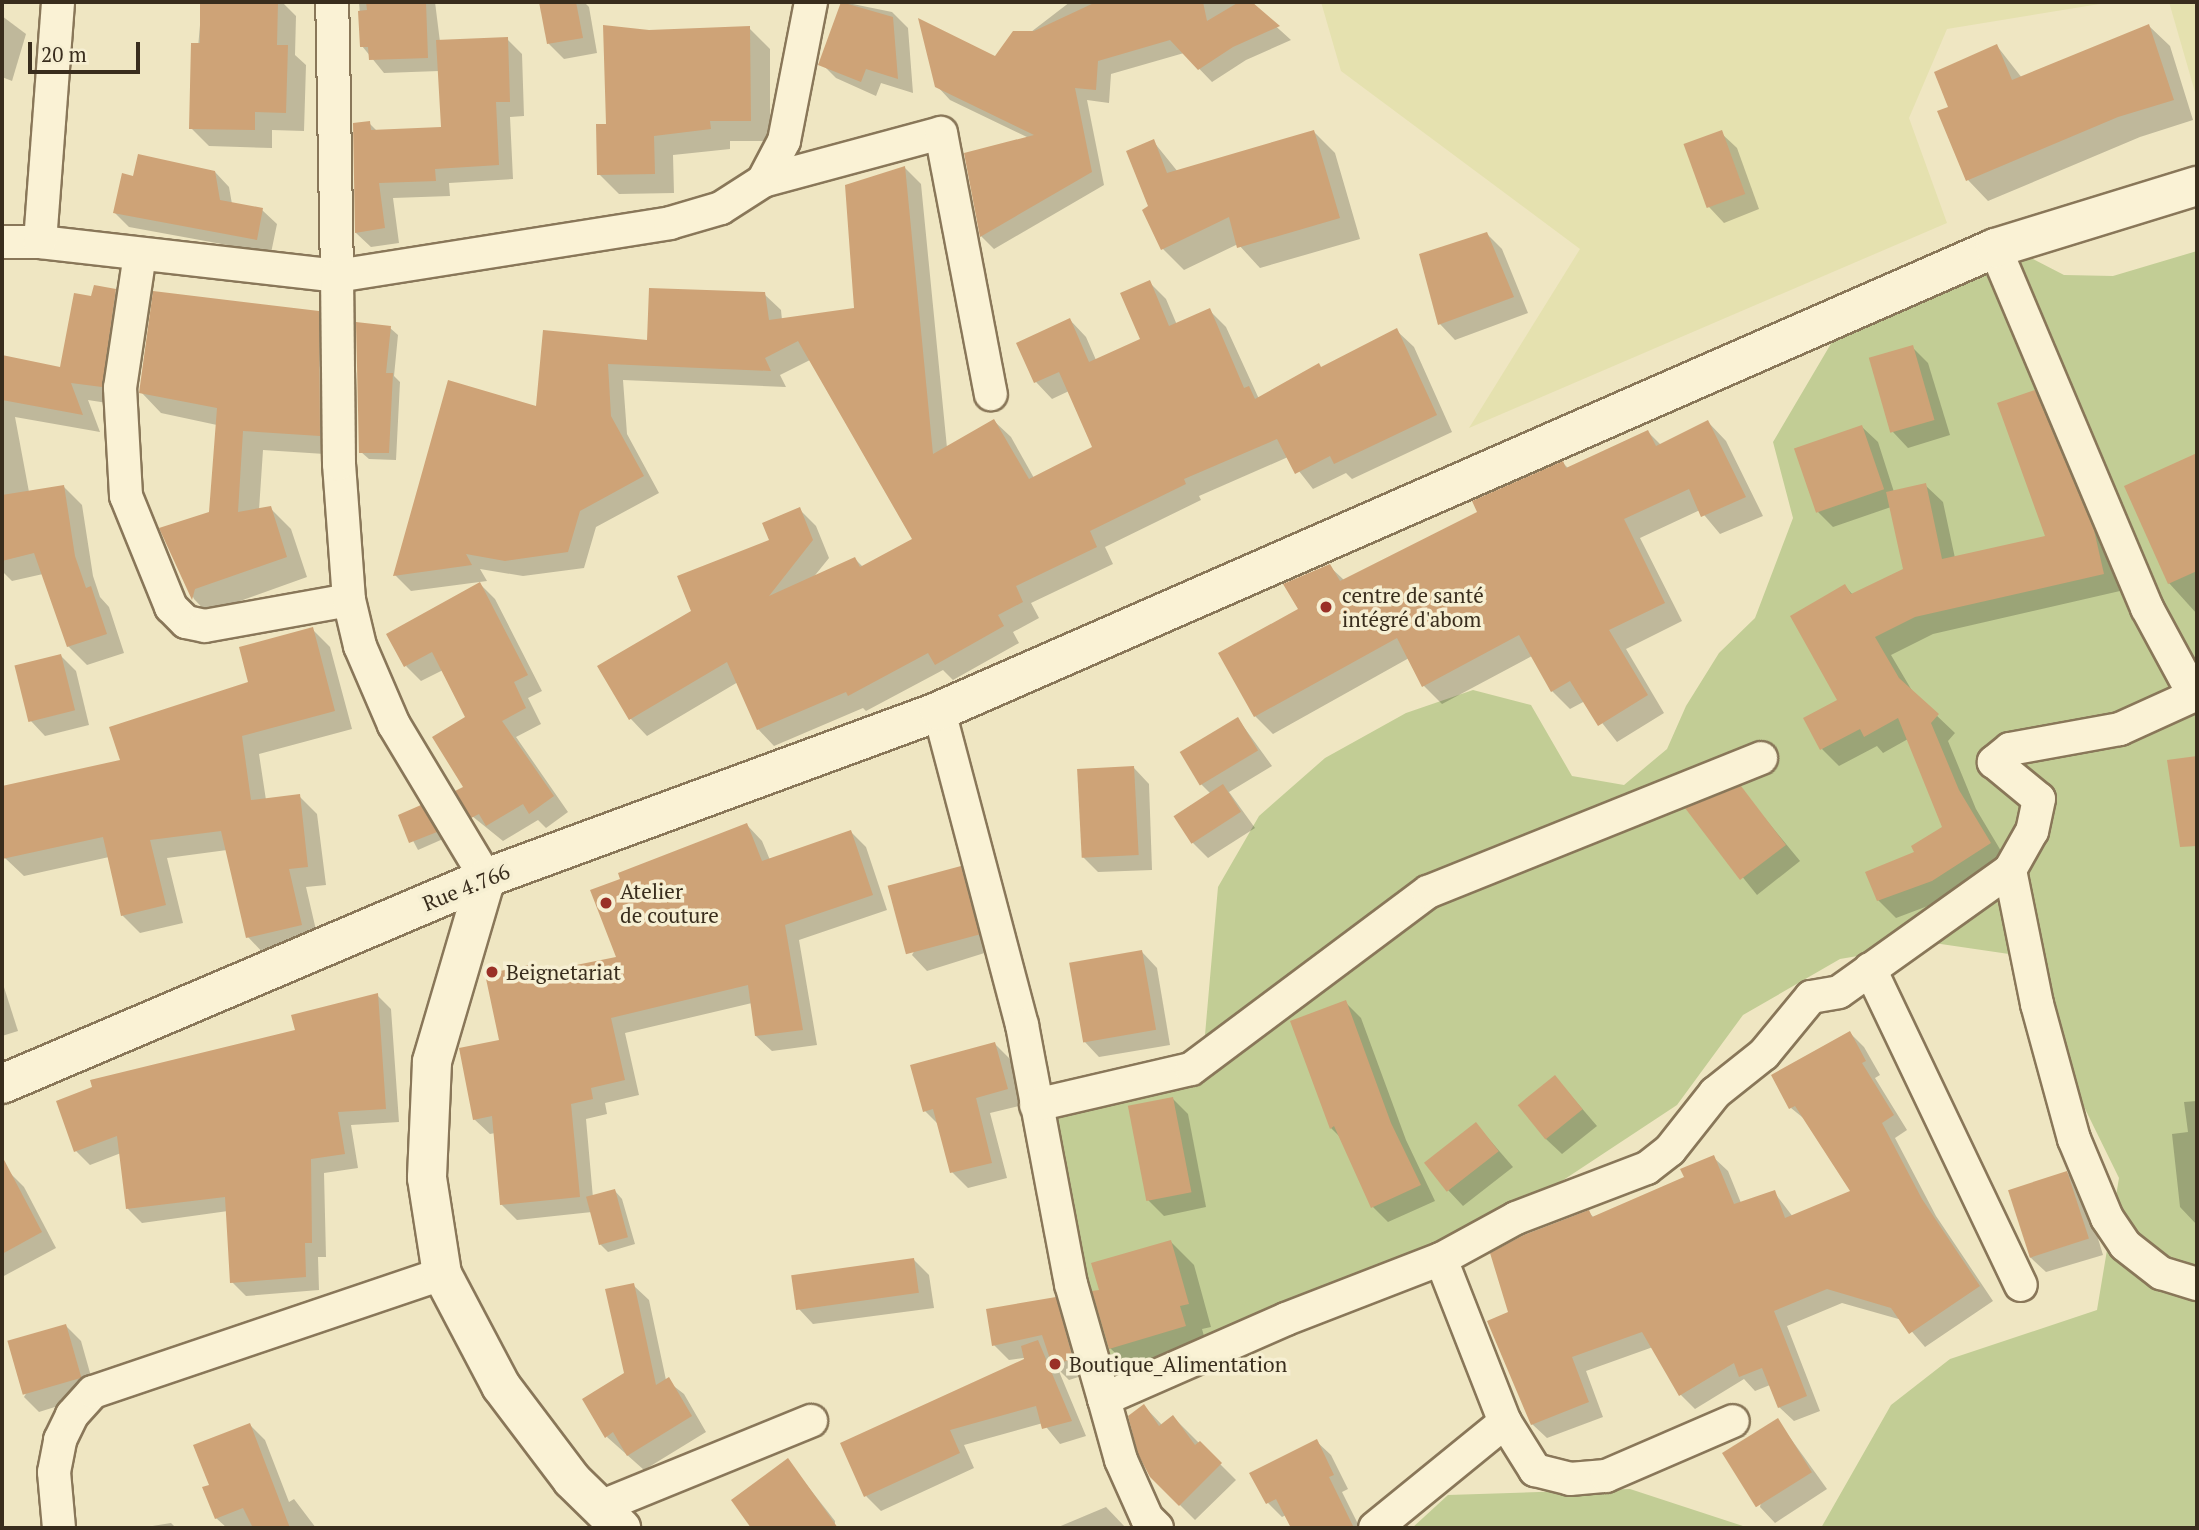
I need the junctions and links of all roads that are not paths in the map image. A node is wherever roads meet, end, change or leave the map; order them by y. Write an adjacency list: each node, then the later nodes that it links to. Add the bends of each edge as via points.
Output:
1 (58, 2): 7 (street)
2 (332, 2): 10 (street)
3 (811, 2): 4 (street, via 784,142)
4 (764, 181): 10 (street, via 721,208 670,223); 11 (street, via 941,133)
5 (2197, 186): 8 (street, Rue 4.766)
6 (2, 242): 7 (street)
7 (40, 242): 9 (street)
8 (1995, 248): 13 (street, via 2136,584); 14 (street, Rue 4.766)
9 (140, 254): 10 (street); 12 (street, via 120,388 125,496 171,607 186,622 205,626)
10 (337, 276): 12 (street, via 339,464)
11 (991, 394)
12 (349, 600): 17 (street, via 360,646 394,725)
13 (2196, 694): 16 (street, via 2120,729 2010,749 1994,762 2039,799 2032,831)
14 (939, 711): 17 (street, Rue 4.766); 20 (street, via 1006,961)
15 (1761, 758): 20 (street, via 1428,892 1191,1069)
16 (2010, 870): 18 (street); 23 (street, via 2037,1004 2067,1112 2107,1218 2125,1245 2161,1273)
17 (486, 878): 19 (street, Rue 4.766); 22 (street, via 432,1062 427,1178)
18 (1870, 970): 21 (street, via 1839,992 1811,998 1764,1054 1716,1093 1670,1150 1647,1168 1516,1218); 24 (street)
19 (2, 1084)
20 (1036, 1105): 25 (street, via 1071,1284)
21 (1441, 1259): 25 (street); 28 (street)
22 (442, 1274): 29 (street, via 500,1386 572,1480); 30 (street, via 93,1392 72,1415 60,1440 54,1472)
23 (2197, 1284)
24 (2021, 1285)
25 (1104, 1399): 31 (street, via 1121,1460 1147,1518)
26 (811, 1421): 29 (street)
27 (1733, 1421): 28 (street, via 1606,1476 1570,1479 1535,1470)
28 (1505, 1422): 32 (street)
29 (611, 1518)
30 (59, 1528)
31 (1157, 1528)
32 (1375, 1528)

